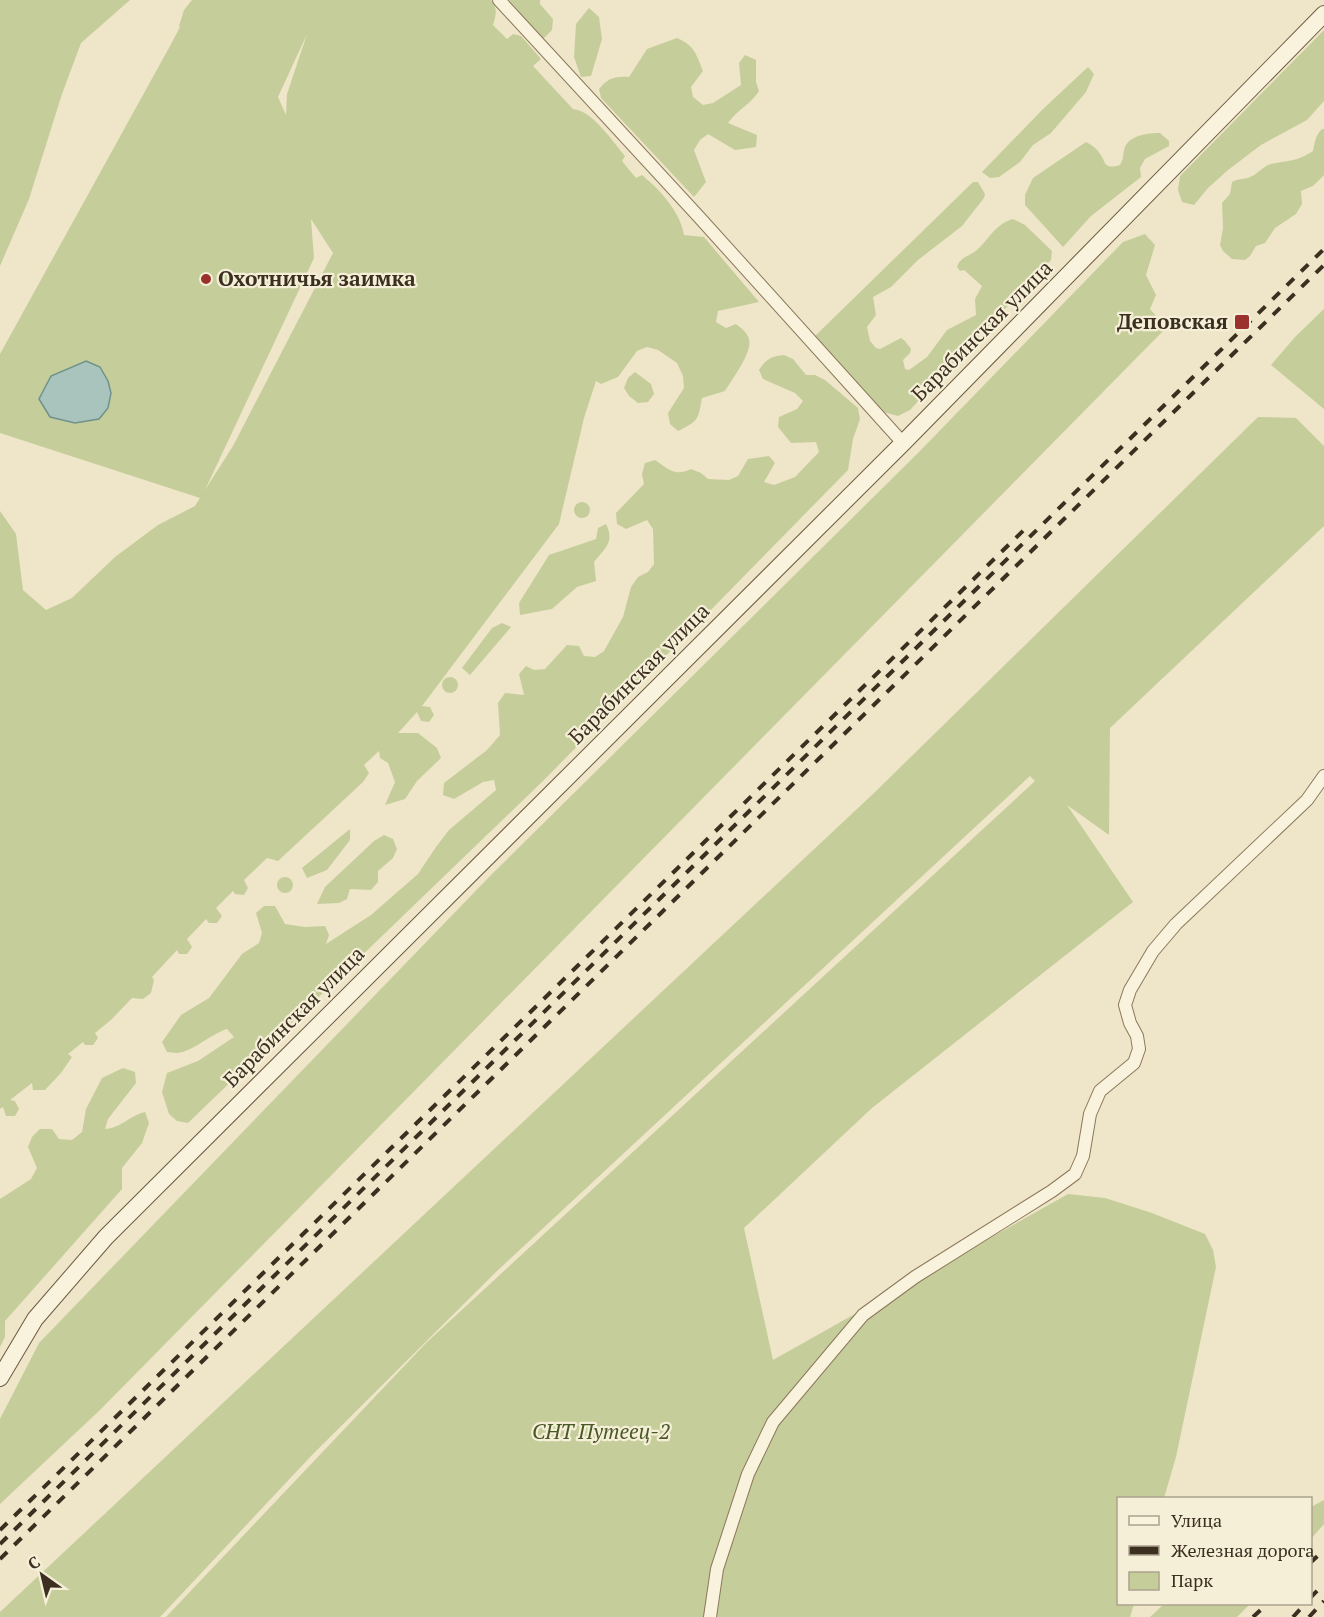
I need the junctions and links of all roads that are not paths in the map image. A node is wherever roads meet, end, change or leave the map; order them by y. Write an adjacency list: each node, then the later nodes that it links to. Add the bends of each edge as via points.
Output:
1 (499, 0): 3 (street)
2 (1324, 15): 3 (main road, Барабинская улица)
3 (903, 443): 5 (main road, Барабинская улица, via 106,1237 35,1319)
4 (1324, 776): 6 (street, via 1307,800 1176,924 1153,951 1125,1005 1139,1049 1134,1063 1100,1091 1090,1114 1076,1174 863,1315 773,1422 748,1474 717,1569)
5 (0, 1378)
6 (710, 1617)

